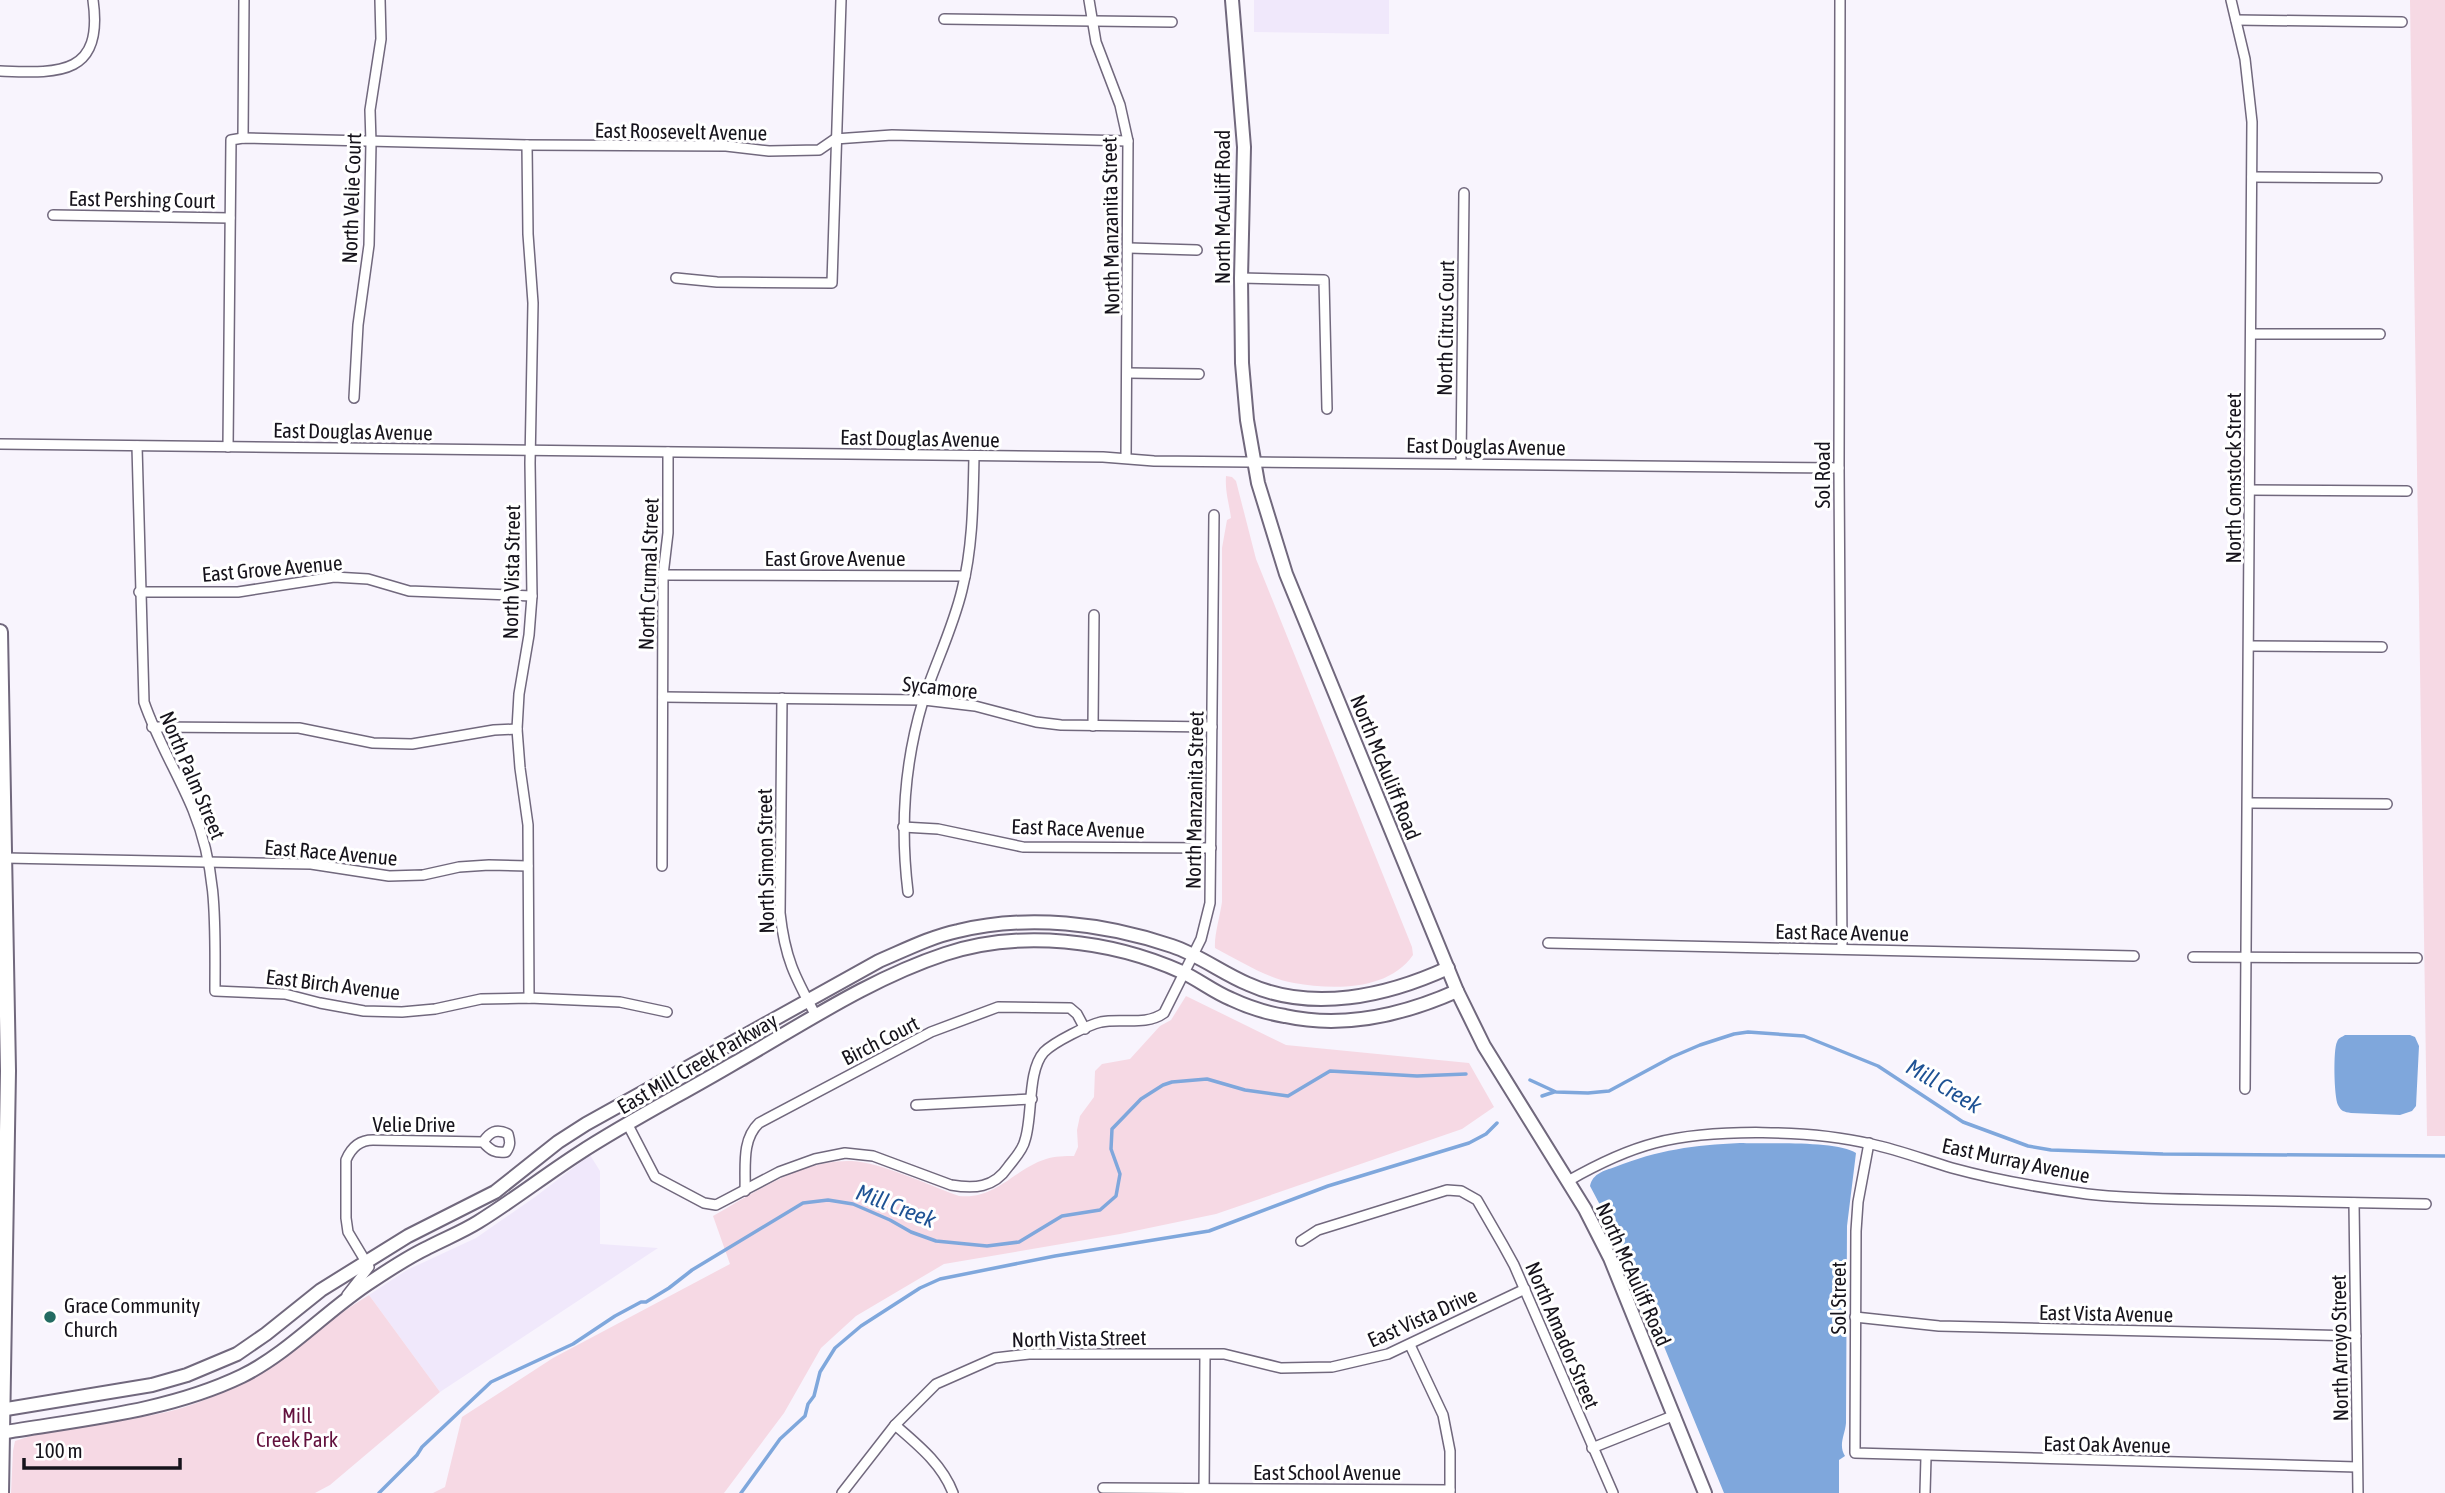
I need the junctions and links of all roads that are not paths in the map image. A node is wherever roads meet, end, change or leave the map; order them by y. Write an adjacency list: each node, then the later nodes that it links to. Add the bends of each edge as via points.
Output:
1 (93, 0): 14 (street, via 95,27 79,61 48,73)
2 (244, 0): 15 (street)
3 (380, 0): 18 (street, North Velie Court, via 381,39 370,101)
4 (841, 0): 16 (street)
5 (1089, 0): 10 (street, North Manzanita Street)
6 (1232, 0): 28 (street, North McAuliff Road, via 1244,148)
7 (1840, 0): 44 (street, Sol Road)
8 (2231, 0): 11 (street, North Comstock Street)
9 (944, 19): 10 (street)
10 (1092, 20): 12 (street); 17 (street, North Manzanita Street)
11 (2236, 20): 13 (street); 20 (street, North Comstock Street, via 2250,95)
12 (1172, 22)
13 (2402, 22)
14 (0, 71)
15 (243, 138): 18 (street, East Roosevelt Avenue); 24 (street, East Roosevelt Avenue, via 231,140)
16 (835, 139): 17 (street, East Roosevelt Avenue, via 892,135); 19 (street, East Roosevelt Avenue, via 819,150); 27 (street, via 832,283)
17 (1128, 141): 25 (street, North Manzanita Street)
18 (372, 143): 19 (street, East Roosevelt Avenue); 33 (street, North Velie Court, via 369,245)
19 (527, 145): 38 (street, North Vista Street, via 533,303)
20 (2252, 177): 21 (street); 29 (street, North Comstock Street)
21 (2377, 178)
22 (1464, 193): 43 (street, North Citrus Court)
23 (52, 215): 24 (street, East Pershing Court)
24 (230, 218): 37 (street)
25 (1129, 248): 26 (street); 31 (street, North Manzanita Street)
26 (1197, 250)
27 (676, 278)
28 (1241, 278): 34 (street, via 1324,280); 42 (street, North McAuliff Road, via 1243,381)
29 (2252, 334): 30 (street); 45 (street, North Comstock Street)
30 (2379, 334)
31 (1128, 373): 32 (street); 41 (street, North Manzanita Street)
32 (1199, 374)
33 (354, 398)
34 (1327, 409)
35 (0, 444): 36 (street, East Douglas Avenue)
36 (137, 446): 37 (street, East Douglas Avenue); 50 (street, North Palm Street)
37 (228, 447): 38 (street, East Douglas Avenue)
38 (530, 450): 39 (street, East Douglas Avenue); 51 (street, North Vista Street)
39 (668, 452): 40 (street, East Douglas Avenue); 48 (street, North Crumal Street)
40 (974, 457): 41 (street, East Douglas Avenue); 49 (street, via 972,533)
41 (1126, 458): 42 (street, East Douglas Avenue)
42 (1254, 462): 43 (street, East Douglas Avenue); 79 (street, North McAuliff Road, via 1286,574)
43 (1461, 464): 44 (street, East Douglas Avenue)
44 (1839, 468): 73 (street, Sol Road)
45 (2250, 490): 46 (street); 54 (street, North Comstock Street)
46 (2407, 491)
47 (1214, 516): 61 (street, North Manzanita Street)
48 (663, 575): 49 (street, East Grove Avenue); 56 (street, North Crumal Street)
49 (965, 576): 58 (street)
50 (139, 592): 51 (street, East Grove Avenue, via 238,592 334,577 368,579 409,591); 60 (street, North Palm Street, via 144,702)
51 (532, 596): 62 (street, North Vista Street)
52 (1094, 615): 59 (street)
53 (0, 632): 67 (main road)
54 (2250, 646): 55 (street); 63 (street, North Comstock Street)
55 (2382, 647)
56 (663, 697): 57 (street, Sycamore); 70 (street, North Crumal Street)
57 (782, 698): 58 (street, Sycamore); 84 (street, North Simon Street, via 780,914 789,964)
58 (924, 700): 59 (street, Sycamore, via 975,706 1036,722); 65 (street, via 908,766)
59 (1093, 726): 61 (street, Sycamore)
60 (152, 727): 62 (street, via 299,728 373,743 412,744); 68 (street, North Palm Street, via 193,810)
61 (1212, 727): 66 (street, North Manzanita Street)
62 (517, 729): 69 (street, North Vista Street)
63 (2249, 803): 64 (street); 77 (street, North Comstock Street)
64 (2387, 804)
65 (903, 827): 66 (street, East Race Avenue, via 938,829 1023,847); 71 (street)
66 (1211, 848): 74 (street, North Manzanita Street, via 1208,920)
67 (5, 858): 68 (street, East Race Avenue); 88 (main road)
68 (208, 862): 69 (street, East Race Avenue, via 311,864 389,876 459,867); 81 (street, North Palm Street, via 215,896)
69 (528, 866): 83 (street, North Vista Street)
70 (662, 866)
71 (908, 892)
72 (1548, 943): 73 (street, East Race Avenue)
73 (1842, 949): 75 (street, East Race Avenue)
74 (1193, 955): 79 (street, East Mill Creek Parkway, via 1250,985 1321,998 1375,995); 80 (street, North Manzanita Street); 84 (street, East Mill Creek Parkway, via 1091,926 991,924 923,941)
75 (2134, 956)
76 (2193, 957): 77 (street)
77 (2248, 958): 78 (street); 89 (street, North Comstock Street)
78 (2417, 958)
79 (1448, 968): 82 (street, North McAuliff Road)
80 (1185, 973): 82 (street, East Mill Creek Parkway, via 1256,1009 1313,1021 1410,1011); 86 (street, East Mill Creek Parkway, via 1105,947 1009,942 949,952 919,963); 87 (street, North Manzanita Street, via 1159,1016 1101,1022)
81 (215, 991): 83 (street, East Birch Avenue, via 285,994 364,1010 402,1012 481,999)
82 (1457, 991): 95 (street, North McAuliff Road, via 1484,1046)
83 (529, 998): 85 (street, East Birch Avenue, via 620,1002)
84 (807, 999): 86 (street, North Simon Street); 100 (street, East Mill Creek Parkway, via 586,1124 495,1192)
85 (667, 1012)
86 (816, 1016): 92 (street, East Mill Creek Parkway)
87 (1085, 1029): 90 (street, North Manzanita Street, via 1043,1053 1035,1069); 96 (street, Birch Court, via 1070,1008 998,1007 931,1032 759,1123 747,1143)
88 (4, 1071): 107 (main road)
89 (2245, 1089)
90 (1032, 1099): 91 (street); 96 (street, North Manzanita Street, via 1025,1142 1003,1174 985,1186 951,1185 873,1156 845,1153 779,1172)
91 (916, 1105)
92 (628, 1125): 96 (street, North Manzanita Street, via 655,1177 716,1205); 102 (street, East Mill Creek Parkway)
93 (483, 1142): 100 (street, Velie Drive, via 373,1139 357,1144 346,1160 346,1218 348,1232)
94 (1869, 1143): 95 (street, East Murray Avenue, via 1813,1135 1698,1136 1635,1149); 97 (street, East Murray Avenue, via 1977,1174 2091,1194); 103 (street, Sol Street, via 1858,1202)
95 (1568, 1181): 108 (street, North McAuliff Road, via 1610,1258)
96 (746, 1191)
97 (2354, 1203): 98 (street, East Murray Avenue); 104 (street, North Arroyo Street)
98 (2426, 1204)
99 (1301, 1241): 101 (street, North Amador Street, via 1318,1230 1447,1190 1461,1192 1477,1200)
100 (366, 1262): 102 (street, via 368,1269); 107 (street, East Mill Creek Parkway, via 218,1363 152,1385)
101 (1525, 1289): 105 (street, East Vista Drive); 111 (street, North Amador Street)
102 (340, 1303): 110 (street, East Mill Creek Parkway, via 271,1359 201,1394 153,1407)
103 (1855, 1317): 104 (street, East Vista Avenue, via 1939,1326); 112 (street, Sol Street)
104 (2356, 1336): 114 (street, North Arroyo Street)
105 (1410, 1345): 106 (street, East Vista Drive, via 1332,1367 1281,1368 1240,1356); 118 (street, via 1443,1415 1450,1451)
106 (1205, 1354): 109 (street, North Vista Street, via 995,1358 936,1384); 116 (street)
107 (1, 1409): 110 (main road)
108 (1675, 1415): 111 (street); 123 (street, North McAuliff Road)
109 (895, 1426): 120 (street, North Vista Street); 121 (street, via 926,1452 948,1479)
110 (1, 1432): 119 (main road)
111 (1592, 1448): 122 (street, North Amador Street)
112 (1855, 1453): 113 (street, East Oak Avenue)
113 (1926, 1457): 114 (street, East Oak Avenue); 124 (street)
114 (2357, 1467): 125 (street, North Arroyo Street)
115 (1103, 1488): 116 (street, East School Avenue)
116 (1204, 1491): 117 (street, East School Avenue)
117 (1327, 1491): 118 (street, East School Avenue)
118 (1450, 1492)
119 (1, 1493)
120 (842, 1493)
121 (953, 1493)
122 (1613, 1493)
123 (1704, 1493)
124 (1925, 1493)
125 (2358, 1493)

